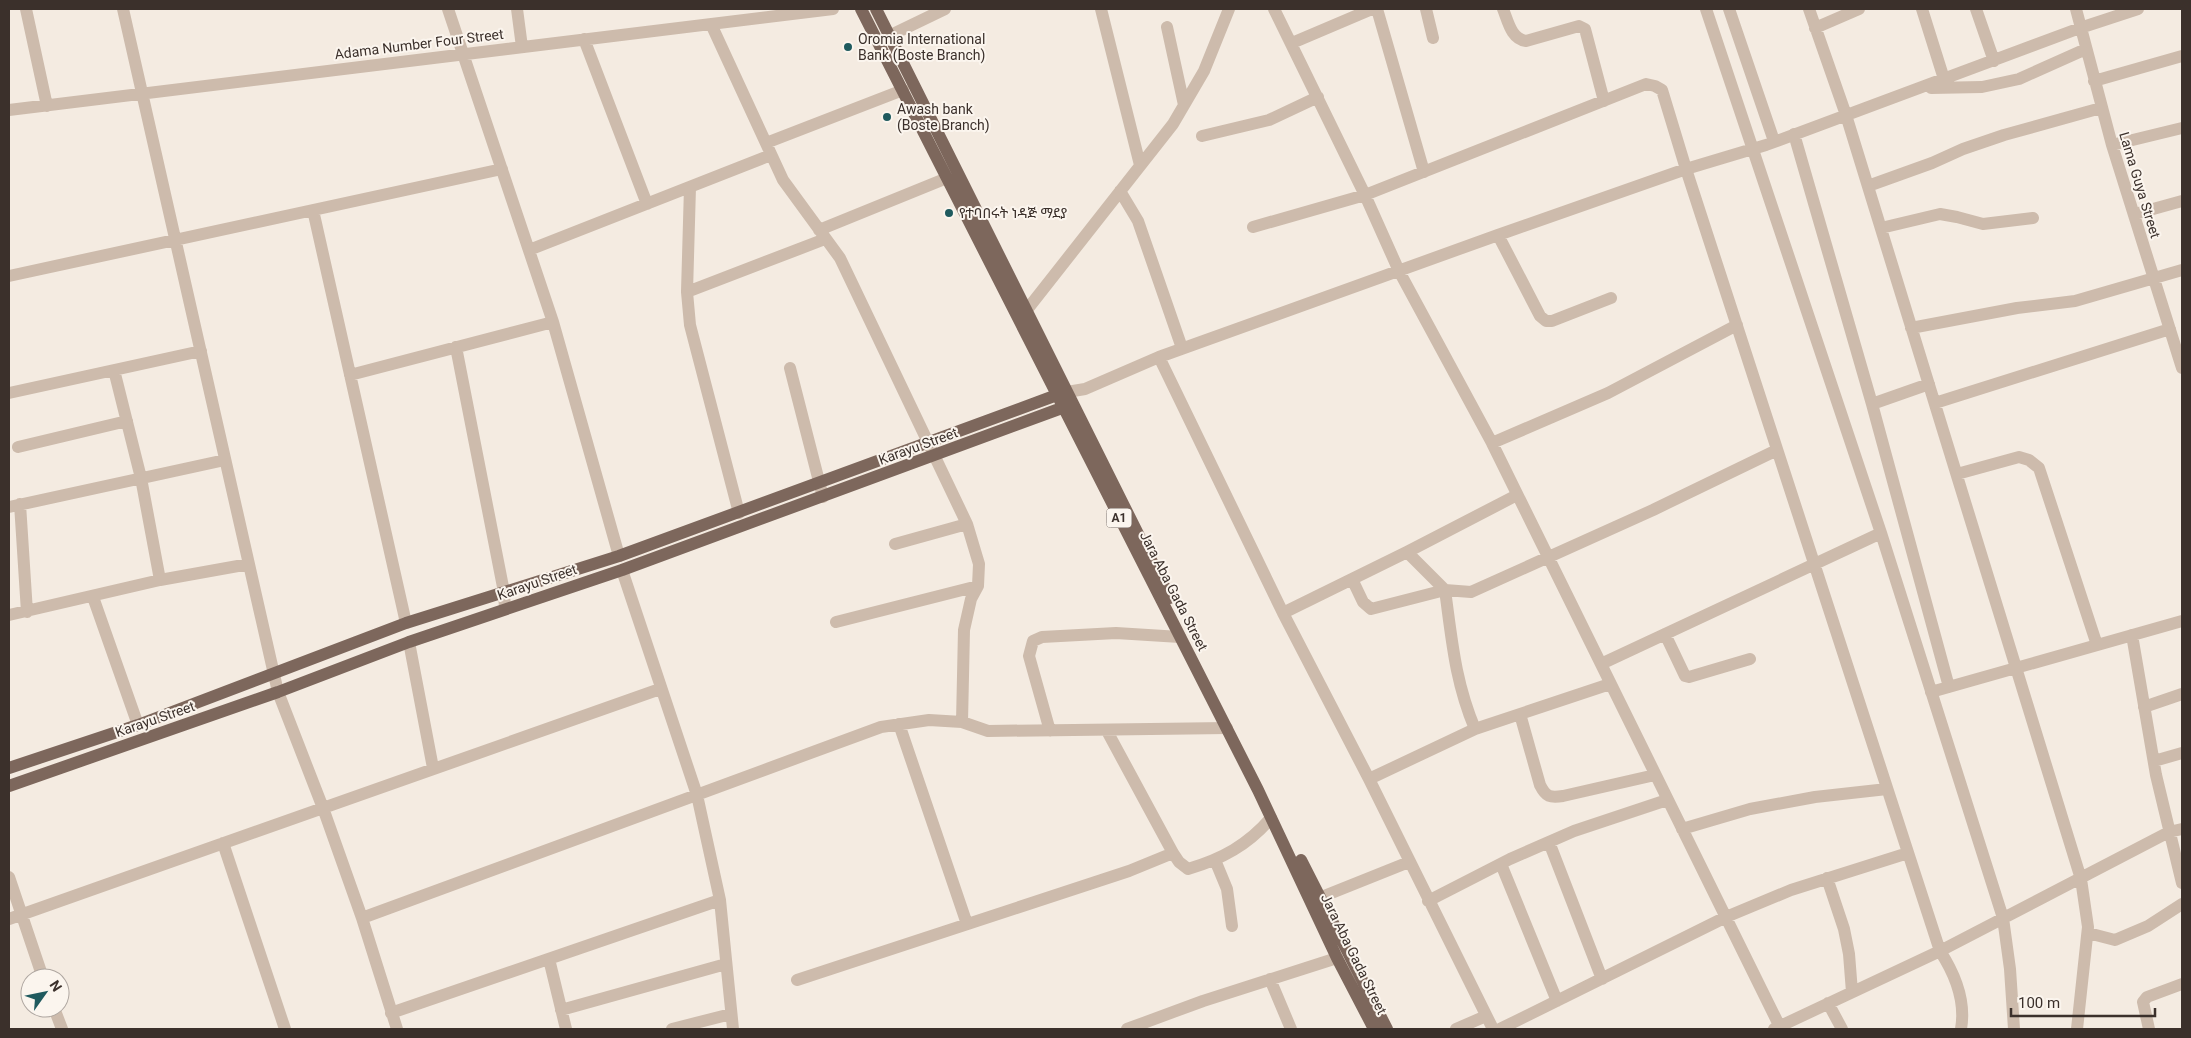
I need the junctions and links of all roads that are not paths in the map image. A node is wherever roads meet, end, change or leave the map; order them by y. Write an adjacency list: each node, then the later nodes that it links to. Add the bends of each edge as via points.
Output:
1 (26, 9): 45 (street)
2 (123, 9): 41 (street)
3 (448, 9): 34 (street)
4 (516, 9): 32 (street)
5 (833, 9): 24 (street, Adama Number Four Street)
6 (861, 9): 40 (main road, Jara Aba Gada Street / A1)
7 (876, 9): 28 (main road, Jara Aba Gada Street / A1)
8 (944, 9): 28 (street)
9 (1101, 9): 56 (street)
10 (1229, 9): 44 (street, via 1204,72)
11 (1274, 9): 31 (street)
12 (1372, 9): 31 (street)
13 (1378, 9): 59 (street)
14 (1426, 9): 29 (street)
15 (1503, 9): 43 (street, via 1515,36 1526,41 1579,26 1584,29)
16 (1706, 9): 54 (street)
17 (1729, 9): 52 (street)
18 (1809, 9): 26 (street)
19 (1859, 9): 26 (street)
20 (1922, 9): 37 (street)
21 (1976, 9): 36 (street)
22 (2076, 9): 27 (street, Lama Guya Street)
23 (2138, 9): 27 (street)
24 (711, 24): 30 (street, Adama Number Four Street); 55 (street)
25 (1167, 27): 44 (street)
26 (1815, 28): 48 (street)
27 (2080, 28): 33 (street, Lama Guya Street); 36 (street)
28 (889, 36): 82 (main road, Jara Aba Gada Street / A1)
29 (1433, 38)
30 (584, 39): 32 (street, Adama Number Four Street); 66 (street)
31 (1292, 43): 42 (street)
32 (522, 47): 34 (street, Adama Number Four Street)
33 (2086, 49): 38 (street, Lama Guya Street); 39 (street, via 2019,79 1982,87)
34 (463, 54): 41 (street, Adama Number Four Street); 57 (street)
35 (2182, 56): 38 (street)
36 (1994, 61): 37 (street)
37 (1944, 79): 39 (street)
38 (2094, 81): 46 (street, Lama Guya Street)
39 (1919, 88): 48 (street)
40 (902, 90): 55 (street); 60 (main road, Jara Aba Gada Street / A1)
41 (142, 93): 45 (street, Adama Number Four Street); 74 (street)
42 (1318, 97): 51 (street, via 1268,120); 64 (street)
43 (1604, 101): 58 (street, via 1646,84 1662,90); 59 (street)
44 (1184, 105): 56 (street)
45 (47, 106): 47 (street, Adama Number Four Street)
46 (2101, 108): 53 (street, Lama Guya Street); 61 (street, via 2004,135)
47 (9, 110)
48 (1846, 115): 50 (street); 61 (street)
49 (2182, 128): 53 (street)
50 (1794, 134): 52 (street); 100 (street)
51 (1202, 136)
52 (1774, 141): 54 (street)
53 (2112, 145): 68 (street, Lama Guya Street)
54 (1754, 148): 58 (street); 117 (street)
55 (768, 149): 62 (street); 72 (street, via 782,180)
56 (1140, 165): 63 (street)
57 (502, 169): 67 (street); 75 (street)
58 (1686, 169): 73 (street); 84 (street)
59 (1424, 172): 64 (street)
60 (947, 178): 72 (street); 98 (main road, Jara Aba Gada Street / A1)
61 (1868, 186): 71 (street)
62 (690, 187): 66 (street); 80 (street)
63 (1120, 191): 82 (street); 88 (street, via 1138,221)
64 (1365, 195): 70 (street); 76 (street)
65 (2182, 201): 68 (street)
66 (647, 204): 75 (street)
67 (313, 210): 74 (street); 94 (street)
68 (2135, 214): 79 (street, Lama Guya Street)
69 (2033, 218): 71 (street, via 1983,224 1940,214)
70 (1253, 227)
71 (1881, 228): 85 (street)
72 (822, 234): 80 (street); 103 (street, via 840,258)
73 (1498, 235): 76 (street); 81 (street, via 1540,316 1546,321)
74 (176, 240): 78 (street); 89 (street)
75 (529, 250): 83 (street)
76 (1399, 270): 88 (street); 104 (street)
77 (2182, 270): 79 (street)
78 (9, 276)
79 (2154, 278): 85 (street, via 2076,301 2017,308); 86 (street, Lama Guya Street)
80 (687, 292): 115 (street, via 690,325)
81 (1611, 298)
82 (1026, 311): 98 (main road, Jara Aba Gada Street / A1)
83 (552, 322): 87 (street); 120 (street)
84 (1736, 325): 104 (street, via 1608,393); 106 (street)
85 (1912, 328): 95 (street)
86 (2170, 329): 91 (street, Lama Guya Street); 99 (street)
87 (456, 347): 94 (street); 129 (street)
88 (1182, 348): 90 (street)
89 (201, 351): 93 (street); 108 (street)
90 (1158, 357): 96 (street); 133 (street)
91 (2182, 365)
92 (790, 368): 111 (street)
93 (114, 370): 97 (street); 102 (street)
94 (350, 375): 137 (street)
95 (1929, 384): 99 (street); 100 (street)
96 (1085, 389): 98 (street); 101 (street)
97 (9, 393)
98 (1062, 393): 101 (main road, Jara Aba Gada Street / A1); 103 (main road, Karayu Street)
99 (1934, 403): 109 (street)
100 (1872, 404): 148 (street)
101 (1068, 406): 107 (main road, Karayu Street); 140 (main road, Jara Aba Gada Street / A1); 188 (main road, Jara Aba Gada Street / A1)
102 (127, 421): 105 (street); 110 (street)
103 (927, 442): 107 (street); 111 (main road, Karayu Street)
104 (1492, 443): 112 (street)
105 (18, 447)
106 (1777, 450): 121 (street); 123 (street)
107 (933, 456): 113 (main road, Karayu Street); 116 (street)
108 (225, 460): 110 (street); 122 (street)
109 (1956, 474): 142 (street, via 2019,457 2039,468); 145 (street)
110 (142, 478): 114 (street); 126 (street)
111 (819, 484): 113 (street); 115 (main road, Karayu Street)
112 (1517, 495): 119 (street); 121 (street)
113 (823, 498): 124 (main road, Karayu Street)
114 (14, 505): 132 (street)
115 (739, 513): 120 (main road, Karayu Street)
116 (967, 524): 118 (street); 127 (street, via 979,564)
117 (1881, 533): 123 (street); 151 (street)
118 (895, 544)
119 (1407, 552): 125 (street); 128 (street)
120 (619, 556): 129 (main road, Karayu Street)
121 (1547, 558): 128 (street, via 1471,592); 144 (street)
122 (249, 564): 126 (street); 146 (street)
123 (1814, 564): 138 (street); 169 (street)
124 (622, 570): 131 (main road, Karayu Street); 149 (street)
125 (1352, 579): 128 (street, via 1363,602 1371,609); 133 (street)
126 (160, 580): 130 (street)
127 (978, 586): 136 (street); 155 (street, via 971,599 964,630)
128 (1445, 590): 159 (street, via 1457,676)
129 (504, 592): 131 (street); 137 (main road, Karayu Street)
130 (93, 597): 132 (street); 157 (street)
131 (505, 609): 141 (main road, Karayu Street)
132 (27, 612): 134 (street)
133 (1283, 613): 167 (street)
134 (9, 616)
135 (2182, 621): 139 (street)
136 (836, 622)
137 (406, 623): 146 (main road, Karayu Street)
138 (1665, 634): 143 (street, via 1685,676); 144 (street)
139 (2132, 635): 142 (street); 153 (street)
140 (1180, 636): 158 (main road, Jara Aba Gada Street / A1); 160 (street, via 1116,633 1042,637 1033,641 1028,656)
141 (409, 642): 150 (main road, Karayu Street); 165 (street)
142 (2097, 645): 145 (street)
143 (1750, 659)
144 (1601, 664): 147 (street)
145 (2016, 668): 148 (street); 186 (street)
146 (274, 675): 150 (street); 157 (main road, Karayu Street)
147 (1610, 684): 154 (street); 166 (street)
148 (1949, 687): 151 (street)
149 (660, 688): 165 (street); 170 (street)
150 (278, 692): 168 (main road, Karayu Street); 172 (street)
151 (1931, 692): 195 (street)
152 (2182, 694): 153 (street)
153 (2144, 706): 163 (street)
154 (1520, 714): 159 (street); 166 (street, via 1545,795 1552,798)
155 (962, 722): 156 (street, via 929,720); 160 (street, via 988,731)
156 (899, 724): 170 (street, via 881,727); 196 (street)
157 (138, 725): 164 (main road, Karayu Street)
158 (1227, 728): 161 (street); 173 (main road, Jara Aba Gada Street / A1)
159 (1474, 729): 167 (street)
160 (1050, 731): 161 (street)
161 (1107, 731): 179 (street)
162 (2182, 754): 163 (street)
163 (2154, 761): 176 (street)
164 (9, 768)
165 (432, 768): 172 (street)
166 (1655, 775): 171 (street)
167 (1370, 779): 182 (street)
168 (9, 786)
169 (1887, 789): 174 (street, via 1750,809); 180 (street)
170 (697, 795): 189 (street); 193 (street)
171 (1667, 800): 174 (street); 177 (street)
172 (323, 808): 178 (street); 193 (street)
173 (1272, 818): 181 (street, via 1258,834); 200 (main road, Jara Aba Gada Street / A1)
174 (1682, 829): 194 (street)
175 (2182, 829): 176 (street)
176 (2169, 832): 186 (street); 187 (street)
177 (1549, 842): 183 (street); 205 (street)
178 (223, 844): 192 (street); 216 (street)
179 (1173, 853): 181 (street, via 1188,869); 196 (street, via 1129,871)
180 (1908, 853): 185 (street); 199 (street)
181 (1215, 860): 197 (street, via 1227,889)
182 (1409, 862): 188 (street); 190 (street)
183 (1502, 864): 190 (street); 209 (street)
184 (9, 878): 192 (street)
185 (1828, 878): 194 (street); 208 (street, via 1844,929)
186 (2080, 879): 195 (street); 198 (street)
187 (2182, 883)
188 (1319, 898): 224 (main road, Jara Aba Gada Street / A1)
189 (720, 900): 201 (street); 202 (street)
190 (1428, 901): 214 (street)
191 (2182, 904): 198 (street, via 2148,926 2115,940)
192 (15, 916): 203 (street)
193 (362, 918): 212 (street)
194 (1726, 918): 205 (street); 215 (street)
195 (2003, 918): 199 (street); 230 (street)
196 (967, 924): 206 (street)
197 (1232, 926)
198 (2088, 933): 231 (street)
199 (1940, 951): 208 (street); 229 (street, via 1950,966 1960,994)
200 (1337, 958): 204 (street); 223 (main road, Jara Aba Gada Street / A1)
201 (549, 959): 211 (street); 212 (street)
202 (726, 964): 211 (street); 213 (street)
203 (38, 968)
204 (1270, 979): 221 (street); 222 (street)
205 (1602, 979): 209 (street)
206 (797, 980)
207 (2182, 984): 232 (street, via 2146,997 2143,1002)
208 (1852, 992): 210 (street)
209 (1557, 1001): 227 (street)
210 (1828, 1003): 215 (street); 228 (street)
211 (561, 1010): 218 (street)
212 (390, 1013): 217 (street)
213 (731, 1014): 219 (street); 220 (street)
214 (1486, 1016): 225 (street); 226 (street)
215 (1778, 1028)
216 (285, 1029)
217 (397, 1029)
218 (566, 1029)
219 (672, 1029)
220 (733, 1029)
221 (1127, 1029)
222 (1291, 1029)
223 (1374, 1029)
224 (1387, 1029)
225 (1456, 1029)
226 (1493, 1029)
227 (1500, 1029)
228 (1842, 1029)
229 (1961, 1029)
230 (2014, 1029)
231 (2077, 1029)
232 (2149, 1029)

